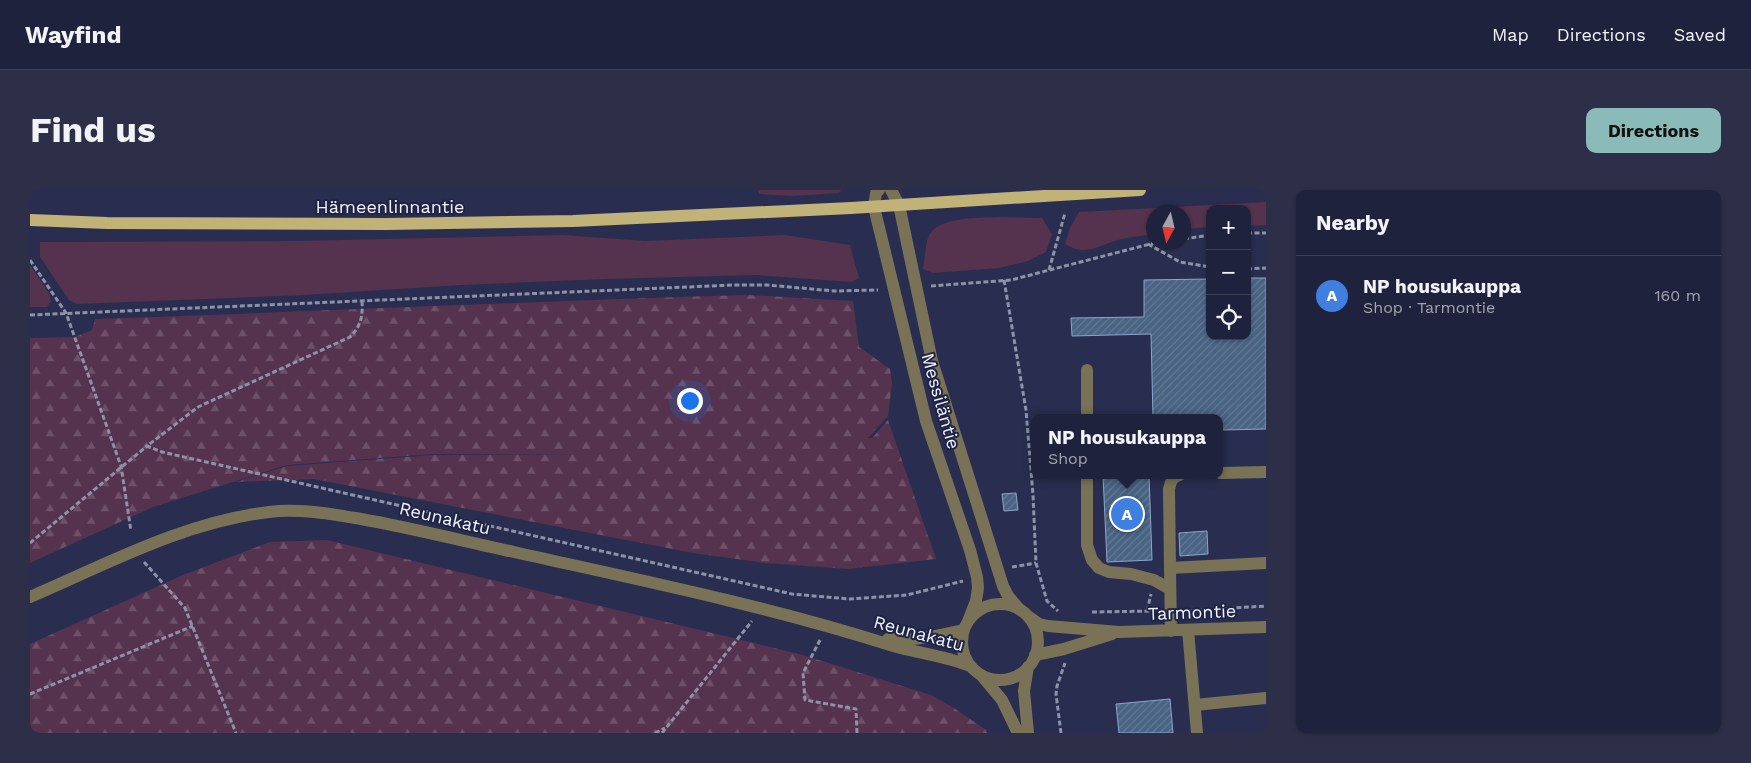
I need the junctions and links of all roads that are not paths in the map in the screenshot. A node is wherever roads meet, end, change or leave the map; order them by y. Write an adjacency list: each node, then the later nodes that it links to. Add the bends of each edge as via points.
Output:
1 (879, 190): 5 (street)
2 (892, 190): 4 (street, Messiläntie)
3 (1140, 190): 4 (main road, Hämeenlinnantie)
4 (899, 205): 5 (main road, Hämeenlinnantie); 17 (street, Messiläntie, via 932,361 998,571 1008,596)
5 (874, 207): 6 (main road, Hämeenlinnantie, via 573,221 396,224 117,224); 18 (street, Messiläntie, via 926,421 977,577 976,601)
6 (30, 220)
7 (1087, 370): 8 (street)
8 (1087, 414)
9 (1266, 472): 10 (street)
10 (1223, 473)
11 (1087, 479): 15 (street, via 1087,545 1092,560 1099,568 1154,580)
12 (1173, 479): 14 (street, via 1169,489)
13 (1266, 563): 14 (street)
14 (1170, 568): 15 (street)
15 (1170, 589): 21 (street)
16 (30, 597): 23 (street, Reunakatu, via 197,526 272,511 307,511 387,524 623,576)
17 (1024, 613): 18 (street, via 1008,605 997,604 977,611); 22 (street, Tarmontie, via 1039,624 1048,626); 24 (street, via 1033,623 1037,638)
18 (966, 624): 23 (street, Reunakatu, via 942,636 894,639); 25 (street, via 962,642 964,654)
19 (1266, 627): 20 (street, Tarmontie)
20 (1188, 630): 21 (street, Tarmontie); 27 (street)
21 (1171, 631): 22 (street, Tarmontie)
22 (1119, 632): 24 (street, Tarmontie)
23 (859, 635): 25 (street, Reunakatu, via 950,659)
24 (1032, 661): 25 (street, via 1018,675 1006,679 992,679); 29 (street, via 1024,691)
25 (975, 670): 28 (street, via 1002,700)
26 (1266, 698): 27 (street)
27 (1195, 705): 30 (street)
28 (1018, 733)
29 (1028, 733)
30 (1197, 733)

